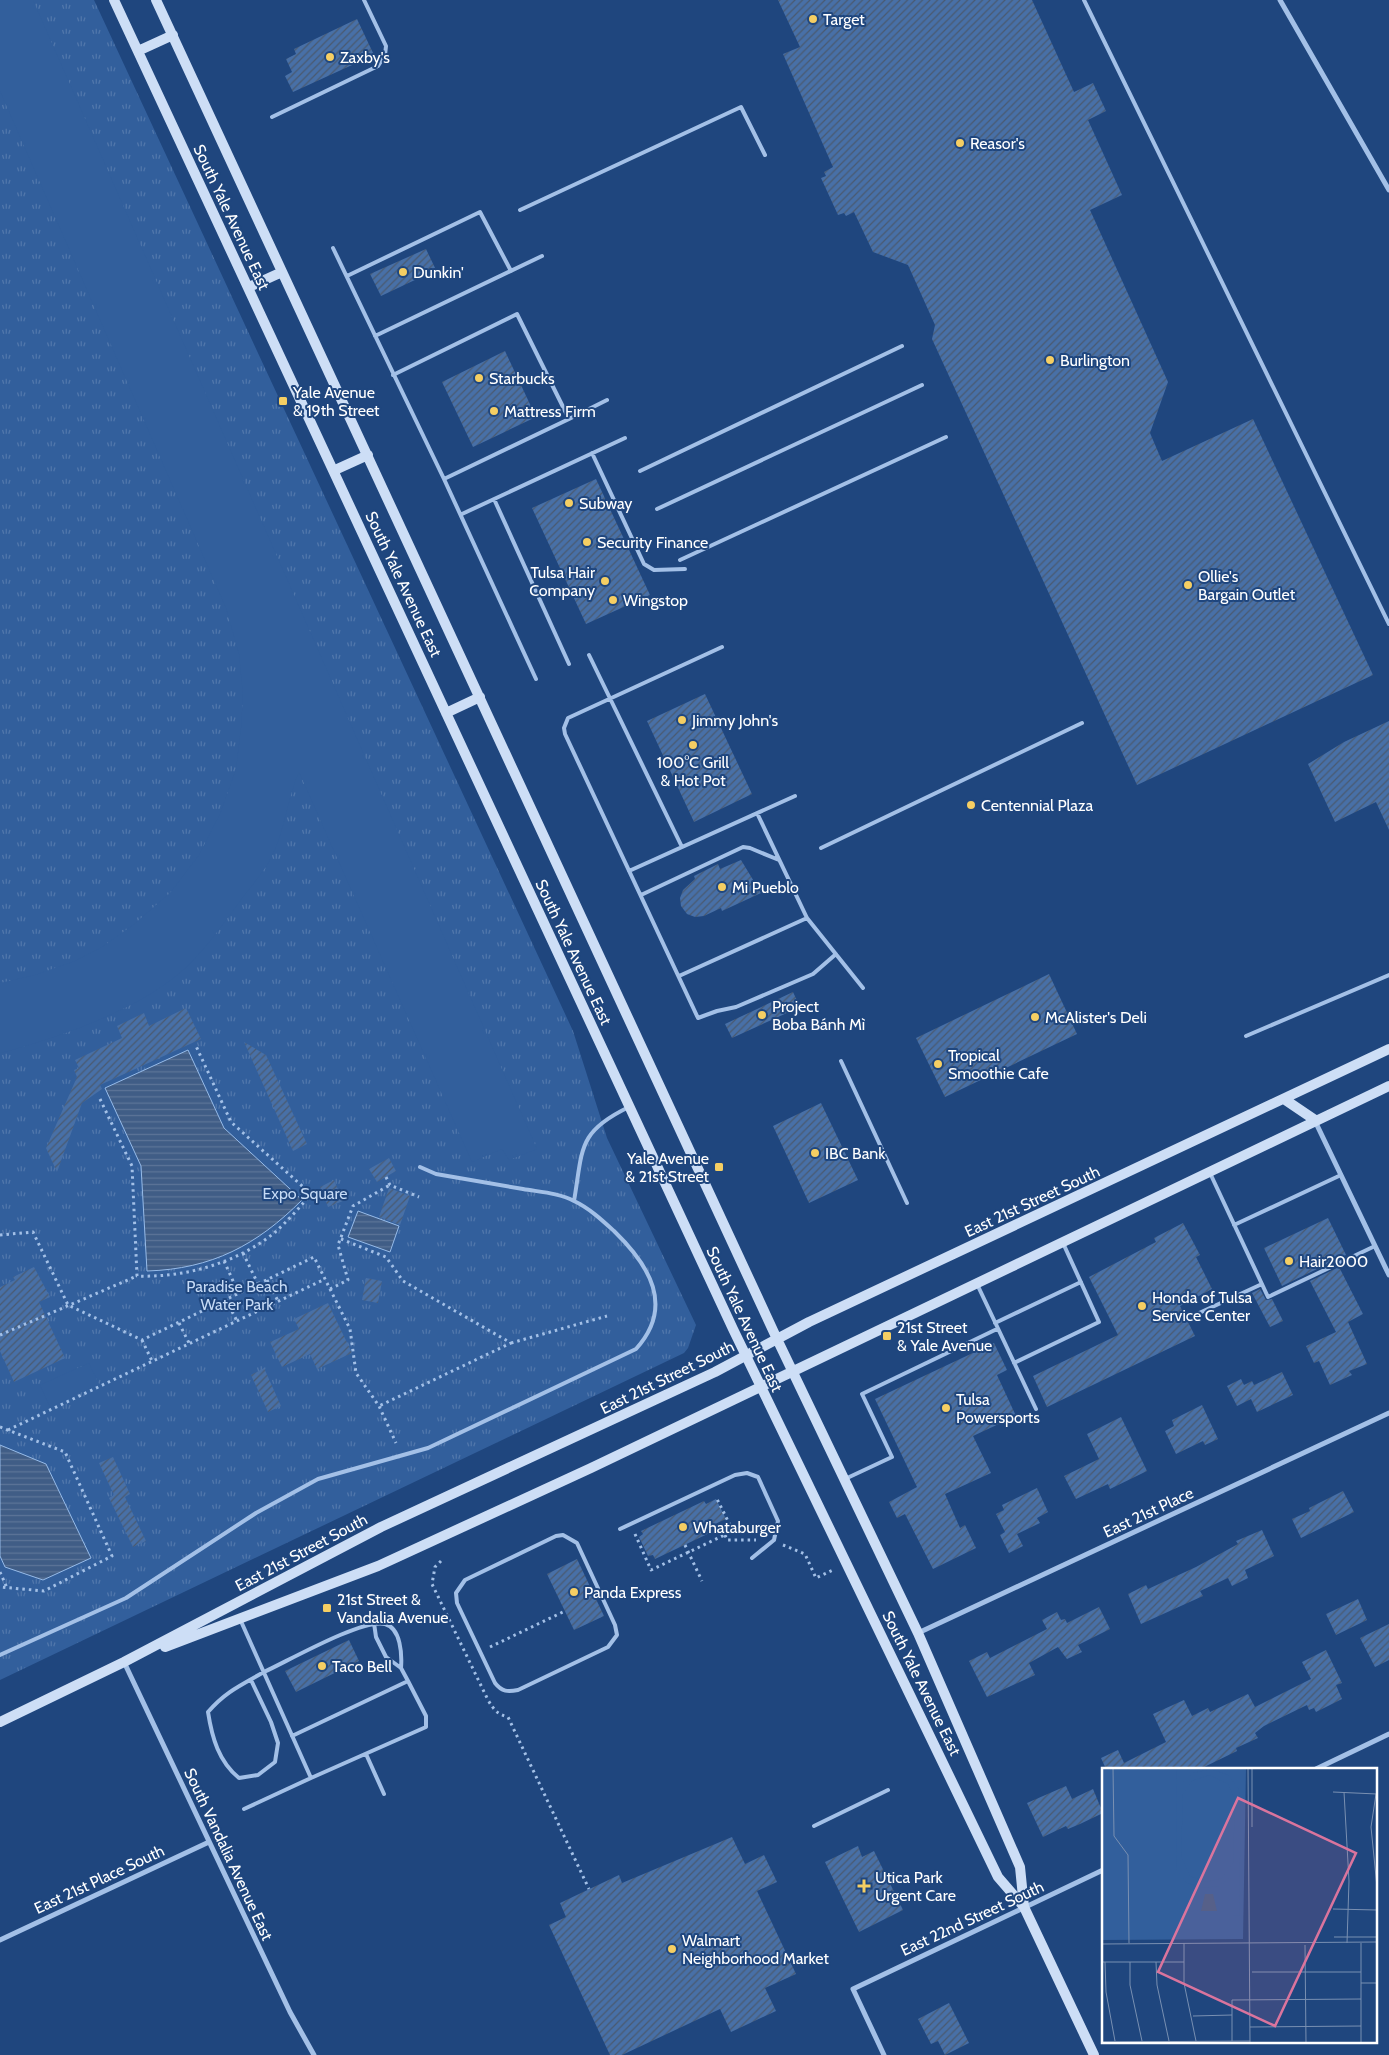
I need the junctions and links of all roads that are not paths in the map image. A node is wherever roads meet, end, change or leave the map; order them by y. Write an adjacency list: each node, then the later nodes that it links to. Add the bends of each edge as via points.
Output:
1 (114, 0): 7 (main road, South Yale Avenue East)
2 (156, 0): 6 (main road, South Yale Avenue East)
3 (364, 0): 8 (lane, via 386,46 385,56 378,66)
4 (1084, 0): 36 (lane)
5 (1280, 0): 10 (street)
6 (172, 35): 7 (main road); 15 (main road, South Yale Avenue East)
7 (138, 51): 17 (main road, South Yale Avenue East)
8 (272, 117)
9 (765, 156): 11 (lane, via 742,107)
10 (1389, 190)
11 (520, 210)
12 (333, 248): 16 (lane)
13 (542, 256): 14 (lane)
14 (511, 271): 16 (lane, via 480,212); 18 (lane)
15 (282, 272): 17 (main road); 27 (main road, South Yale Avenue East)
16 (347, 276): 18 (lane)
17 (249, 287): 28 (main road, South Yale Avenue East)
18 (375, 336): 20 (lane)
19 (902, 346): 29 (lane)
20 (393, 375): 23 (lane, via 517,314); 30 (lane)
21 (922, 385): 32 (lane)
22 (607, 400): 23 (lane)
23 (569, 419): 30 (lane)
24 (946, 437): 34 (lane)
25 (625, 438): 26 (lane)
26 (592, 453): 31 (lane); 35 (lane, via 644,564 654,570)
27 (368, 455): 28 (main road); 41 (main road, South Yale Avenue East)
28 (334, 470): 43 (main road, South Yale Avenue East)
29 (640, 471)
30 (444, 478): 33 (lane)
31 (494, 499): 33 (lane); 39 (lane)
32 (657, 509)
33 (462, 514): 40 (lane)
34 (680, 560)
35 (685, 569)
36 (1389, 624)
37 (722, 647): 42 (lane)
38 (589, 655): 42 (lane)
39 (569, 664)
40 (536, 679)
41 (480, 697): 43 (main road); 79 (main road, South Yale Avenue East)
42 (610, 698): 47 (lane); 50 (lane, via 568,718 564,728)
43 (446, 713): 62 (main road, South Yale Avenue East)
44 (1082, 722): 48 (lane)
45 (795, 796): 46 (lane)
46 (757, 813): 47 (lane); 49 (lane)
47 (682, 847): 50 (lane)
48 (820, 848)
49 (779, 860): 51 (lane, via 743,847); 52 (lane)
50 (629, 870): 51 (lane)
51 (641, 895): 55 (lane)
52 (807, 918): 53 (lane); 55 (lane)
53 (836, 954): 55 (lane, via 813,974 736,1007 698,1018); 56 (lane)
54 (1389, 975): 57 (lane)
55 (678, 976)
56 (862, 988)
57 (1246, 1036)
58 (1389, 1049): 61 (main road, East 21st Street South)
59 (841, 1061): 68 (lane)
60 (1389, 1086): 63 (main road, East 21st Street South)
61 (1284, 1099): 63 (main road); 79 (main road, East 21st Street South)
62 (630, 1107): 67 (lane, via 607,1118 584,1142); 80 (main road, South Yale Avenue East)
63 (1315, 1120): 65 (main road, East 21st Street South); 66 (street)
64 (420, 1167): 67 (lane, via 436,1174 555,1194)
65 (1209, 1171): 69 (lane); 70 (main road, East 21st Street South)
66 (1341, 1174): 69 (lane); 71 (street)
67 (574, 1201): 93 (lane, via 599,1218 633,1249 646,1267 654,1289 656,1311 648,1336 636,1348 428,1448 318,1478 256,1513 126,1598)
68 (907, 1203)
69 (1234, 1225): 75 (lane)
70 (1062, 1241): 73 (main road, East 21st Street South); 74 (lane)
71 (1375, 1246): 72 (street); 75 (lane, via 1268,1297)
72 (1389, 1275)
73 (976, 1282): 77 (lane); 82 (main road, East 21st Street South)
74 (1081, 1282): 77 (lane); 81 (lane, via 1099,1322)
75 (1262, 1284): 76 (lane)
76 (1197, 1314)
77 (995, 1323): 78 (lane)
78 (997, 1328): 81 (lane); 86 (lane, via 862,1394 892,1457)
79 (777, 1339): 80 (main road, East 21st Street South); 82 (main road, South Yale Avenue East)
80 (746, 1356): 83 (main road, South Yale Avenue East); 94 (main road, East 21st Street South, via 381,1527)
81 (1014, 1363): 84 (lane)
82 (792, 1371): 83 (main road, East 21st Street South); 86 (main road, South Yale Avenue East)
83 (761, 1386): 89 (main road, East 21st Street South, via 378,1566); 111 (main road, South Yale Avenue East, via 998,1876)
84 (1036, 1409)
85 (1389, 1413): 91 (street, East 21st Place)
86 (844, 1480): 91 (main road, South Yale Avenue East)
87 (620, 1529): 88 (lane, via 735,1475 747,1473 758,1478 778,1522 774,1540)
88 (752, 1558)
89 (240, 1619): 94 (main road, East 21st Street South); 96 (lane)
90 (374, 1623): 95 (lane, via 376,1637 386,1657); 95 (lane, via 392,1628 402,1650); 96 (lane, via 354,1629)
91 (918, 1633): 111 (main road, South Yale Avenue East, via 1020,1866)
92 (480, 1651): 92 (lane, via 496,1683 507,1692 518,1690 613,1642 615,1625 572,1538 556,1536 465,1580 459,1586 457,1603)
93 (0, 1655)
94 (124, 1662): 99 (main road, East 21st Street South); 109 (street, South Vandalia Avenue East)
95 (401, 1668): 98 (lane)
96 (264, 1672): 97 (lane); 101 (lane)
97 (251, 1680): 97 (lane, via 222,1696 208,1712 211,1736 228,1769 239,1778 258,1775 275,1762 278,1743)
98 (408, 1680): 101 (lane); 102 (lane, via 426,1716 426,1727)
99 (0, 1722)
100 (1389, 1734): 103 (street)
101 (292, 1736): 104 (lane)
102 (366, 1754): 104 (lane); 106 (lane)
103 (1318, 1768)
104 (311, 1778): 107 (lane)
105 (888, 1790): 108 (lane)
106 (384, 1794)
107 (244, 1809)
108 (814, 1826)
109 (209, 1842): 112 (street, East 21st Place South); 113 (street, South Vandalia Avenue East, via 290,2012)
110 (1102, 1870): 111 (street, East 22nd Street South)
111 (1024, 1907): 114 (street, East 22nd Street South, via 852,1989); 115 (main road, South Yale Avenue East)
112 (0, 1940)
113 (314, 2055)
114 (884, 2055)
115 (1094, 2055)

